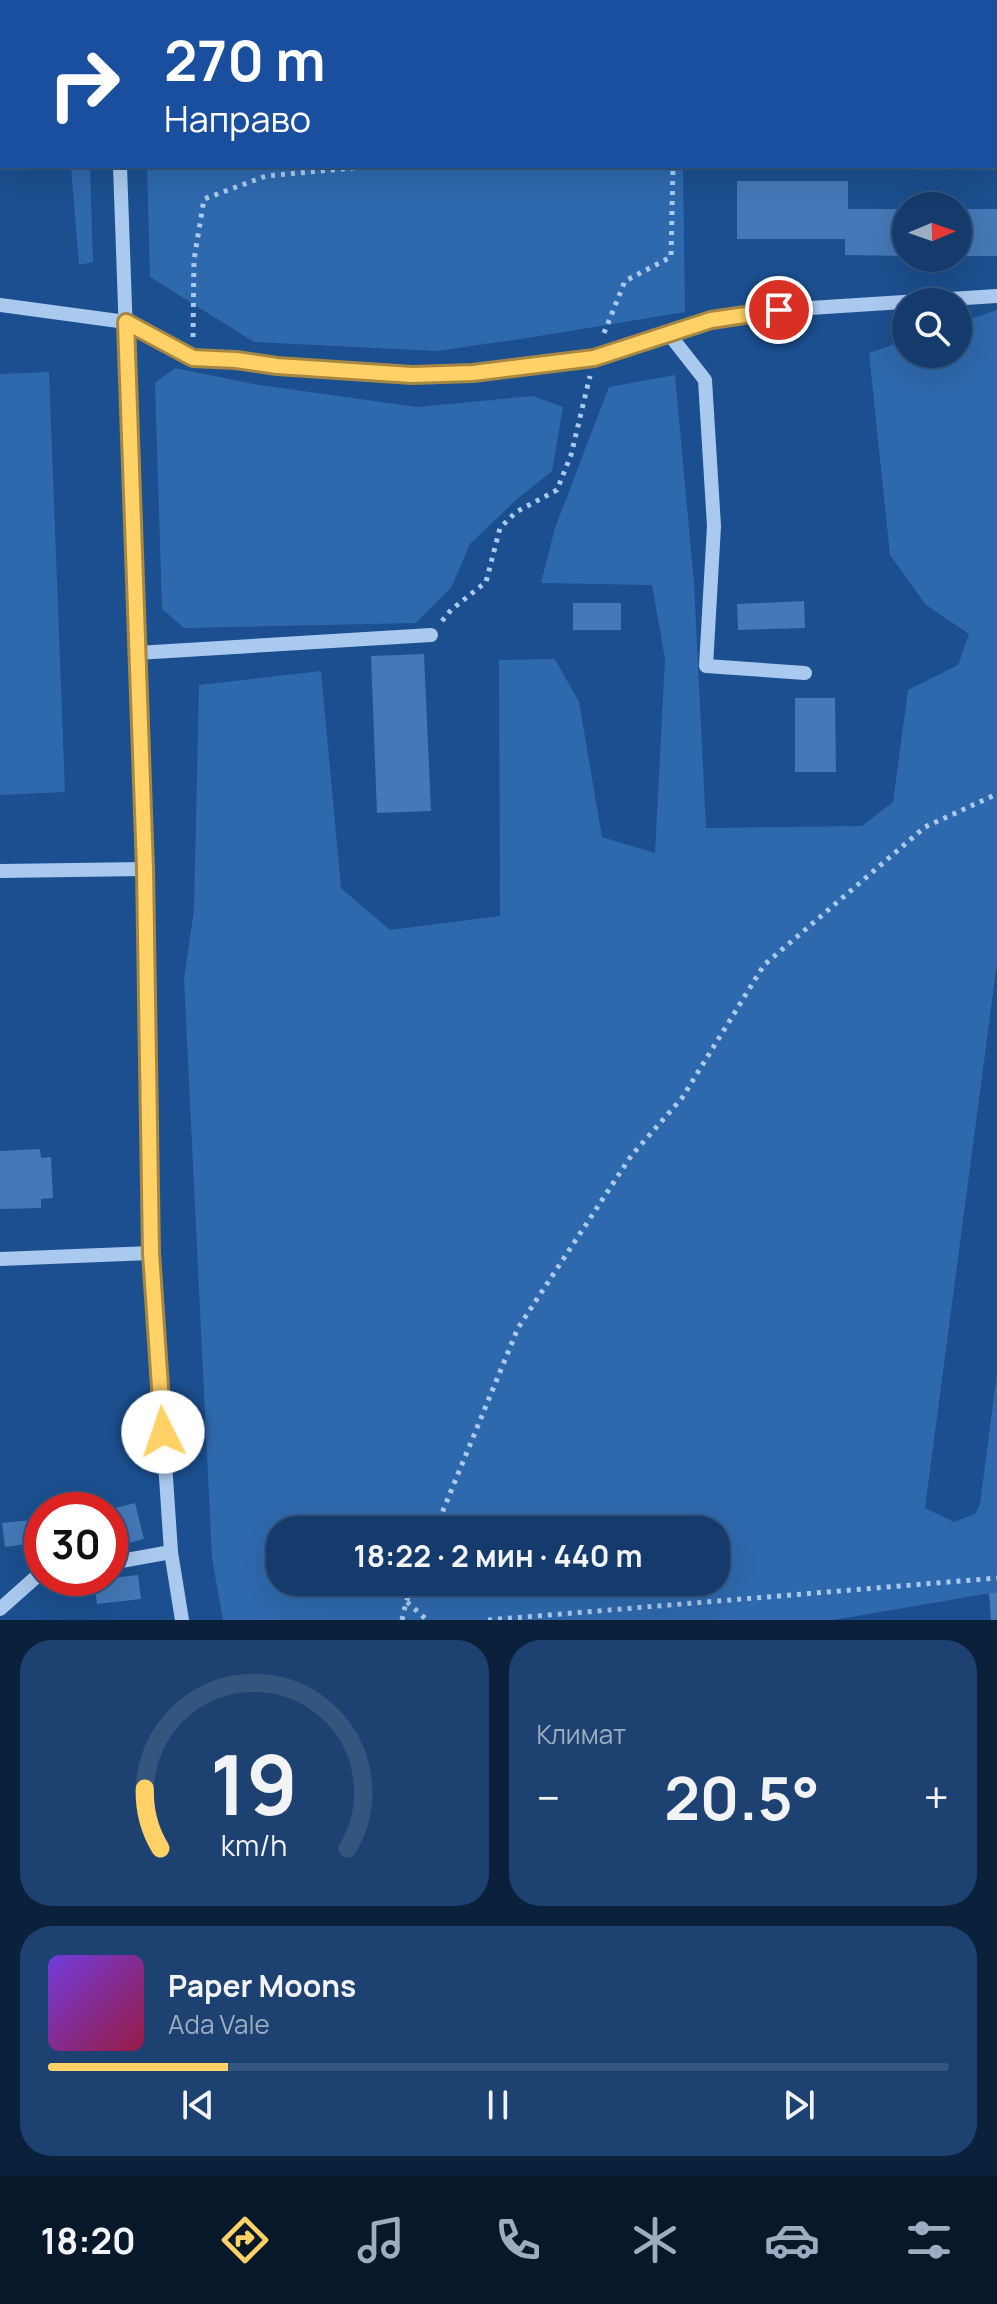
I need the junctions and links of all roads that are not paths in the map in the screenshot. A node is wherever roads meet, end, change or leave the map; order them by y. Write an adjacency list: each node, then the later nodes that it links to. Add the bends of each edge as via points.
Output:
1 (120, 168): 4 (street)
2 (997, 296): 5 (street, via 779,310 711,320)
3 (0, 305): 4 (street)
4 (126, 322): 5 (street, via 193,358 412,375 594,358); 7 (street)
5 (669, 334): 8 (street, via 705,380 714,526 706,666)
6 (431, 635): 7 (street)
7 (137, 653): 9 (street)
8 (805, 673)
9 (145, 869): 10 (street); 11 (street)
10 (0, 871)
11 (151, 1253): 12 (street); 13 (street)
12 (0, 1259)
13 (171, 1552): 14 (street); 17 (street)
14 (128, 1560)
15 (24, 1588): 16 (street)
16 (0, 1609)
17 (182, 1620)

